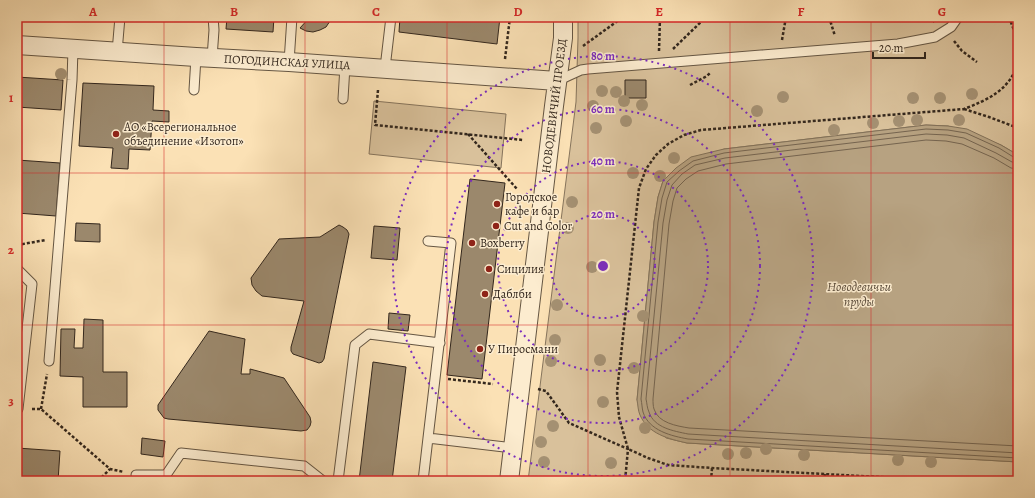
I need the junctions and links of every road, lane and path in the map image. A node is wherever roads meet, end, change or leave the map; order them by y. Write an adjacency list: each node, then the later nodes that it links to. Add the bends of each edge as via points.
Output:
1 (120, 17): 20 (lane)
2 (214, 17): 22 (lane, via 214,30)
3 (292, 17): 24 (lane)
4 (391, 17): 29 (lane)
5 (510, 17): 23 (path)
6 (563, 17): 30 (street, НОВОДЕВИЧИЙ ПРОЕЗД)
7 (623, 17): 17 (path)
8 (660, 17): 26 (path)
9 (706, 17): 26 (path)
10 (786, 17): 21 (path)
11 (829, 17): 18 (path)
12 (958, 17): 14 (lane, via 952,27)
13 (1009, 17): 15 (path)
14 (946, 30): 18 (lane, via 935,37 898,44); 25 (path, via 962,51)
15 (1018, 41)
16 (17, 45): 19 (street, ПОГОДИНСКАЯ УЛИЦА)
17 (582, 46)
18 (839, 48): 21 (lane)
19 (73, 49): 20 (street, ПОГОДИНСКАЯ УЛИЦА); 39 (lane)
20 (117, 52): 22 (street, ПОГОДИНСКАЯ УЛИЦА)
21 (780, 53): 26 (lane)
22 (204, 58): 24 (street, ПОГОДИНСКАЯ УЛИЦА); 31 (lane)
23 (505, 59)
24 (289, 62): 28 (street, ПОГОДИНСКАЯ УЛИЦА)
25 (977, 62)
26 (659, 64): 30 (lane, via 581,70)
27 (1018, 64): 34 (path, via 1007,84 996,94)
28 (345, 66): 29 (street, ПОГОДИНСКАЯ УЛИЦА); 33 (lane)
29 (385, 68): 30 (street, ПОГОДИНСКАЯ УЛИЦА)
30 (557, 80): 50 (street, НОВОДЕВИЧИЙ ПРОЕЗД)
31 (194, 90)
32 (378, 90): 36 (path, via 375,125)
33 (343, 99)
34 (964, 109): 35 (path); 51 (path, via 701,130 684,135 656,155 646,169 639,188 617,392 619,417)
35 (1018, 128)
36 (468, 134): 37 (path); 38 (path)
37 (523, 140)
38 (517, 188)
39 (59, 238): 41 (path); 44 (lane)
40 (428, 240): 43 (lane, via 451,243)
41 (17, 245)
42 (17, 269): 48 (lane, via 32,284)
43 (440, 343): 45 (lane); 58 (lane, via 369,334 355,345)
44 (49, 361): 56 (path, via 41,409 110,469)
45 (435, 377): 46 (path); 49 (lane)
46 (493, 384)
47 (538, 389): 51 (path, via 546,391 569,423)
48 (17, 410)
49 (428, 438): 50 (lane); 59 (lane)
50 (513, 448): 60 (street, НОВОДЕВИЧИЙ ПРОЕЗД)
51 (628, 449): 52 (path, via 668,465); 61 (path)
52 (712, 468): 53 (path); 62 (path)
53 (825, 474): 55 (path); 63 (path)
54 (136, 475): 57 (lane, via 166,475 181,453 304,466)
55 (935, 480): 64 (path)
56 (98, 481)
57 (323, 481)
58 (338, 481)
59 (423, 481)
60 (509, 481)
61 (625, 481)
62 (711, 481)
63 (824, 481)
64 (954, 481)

